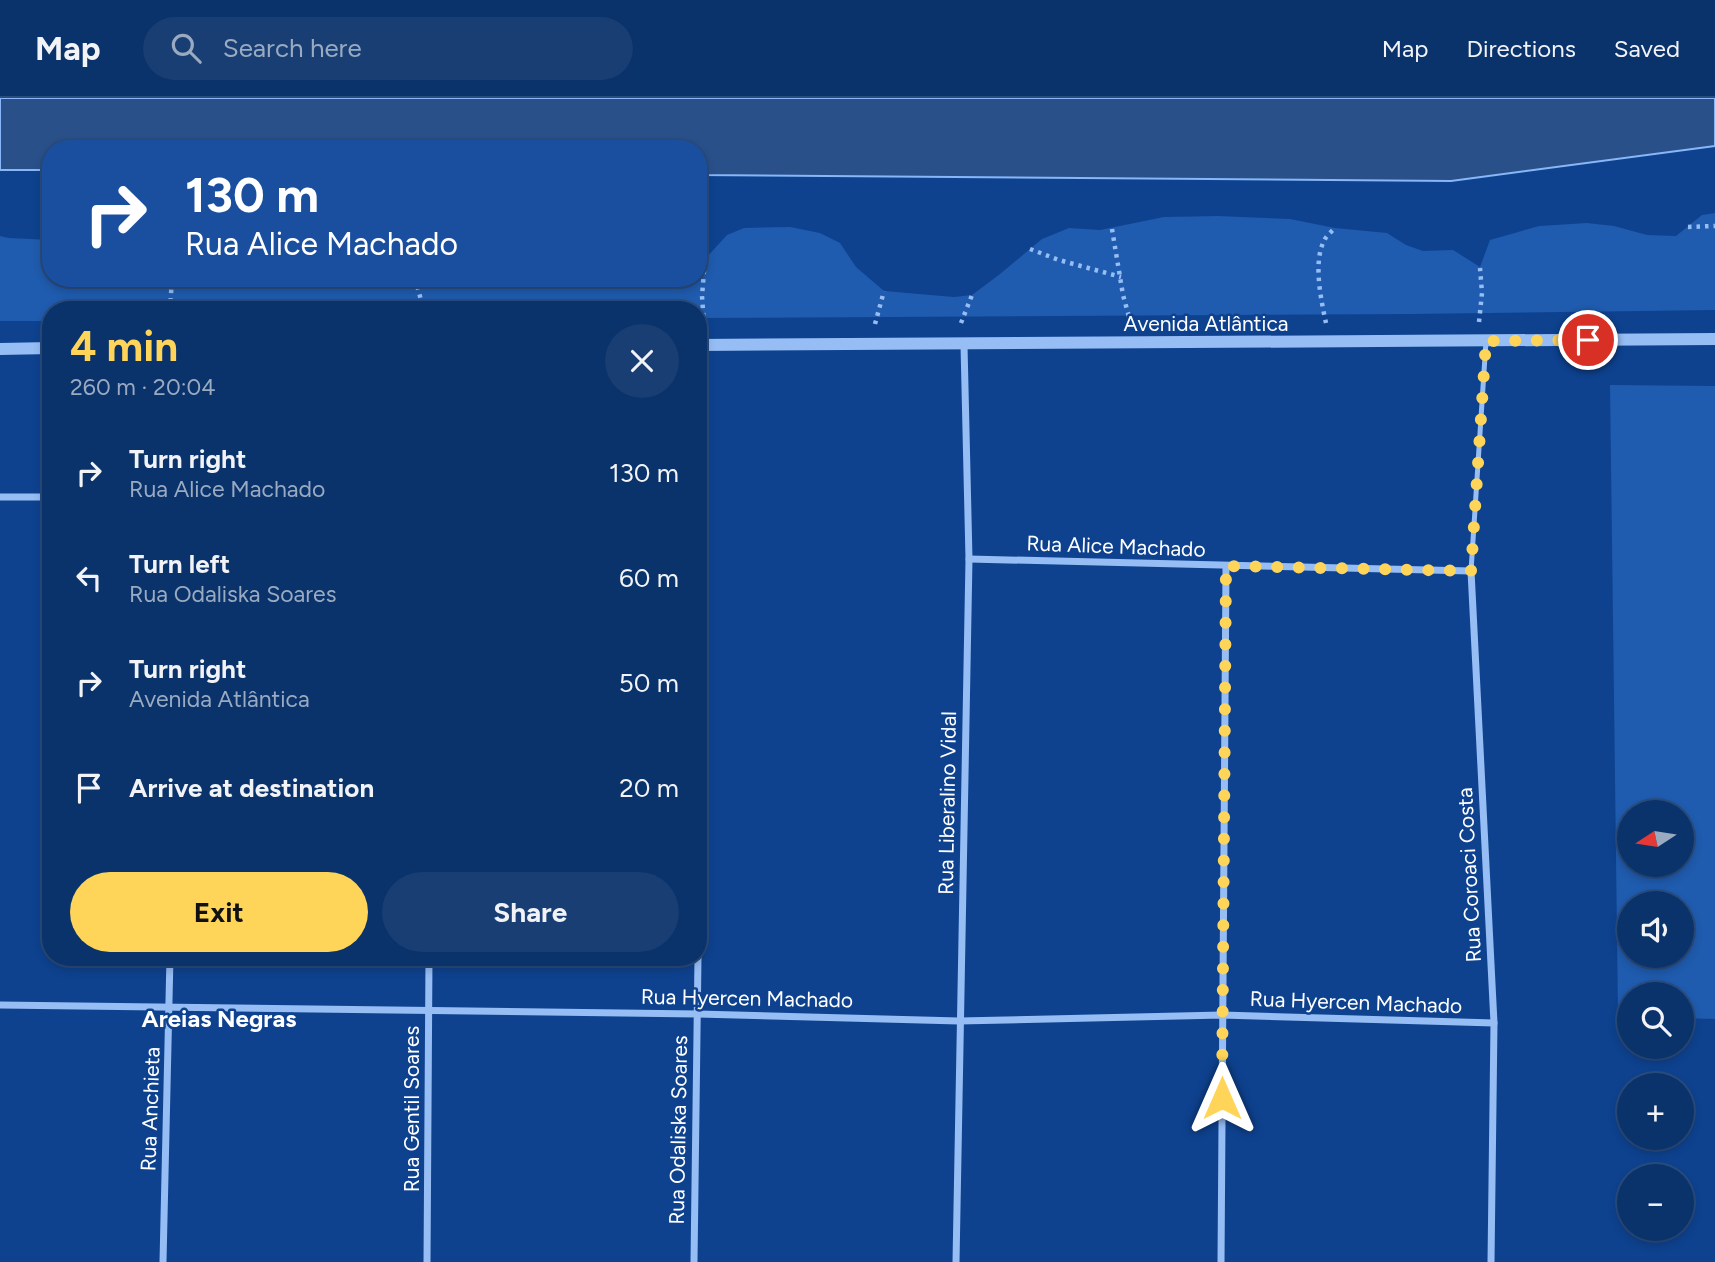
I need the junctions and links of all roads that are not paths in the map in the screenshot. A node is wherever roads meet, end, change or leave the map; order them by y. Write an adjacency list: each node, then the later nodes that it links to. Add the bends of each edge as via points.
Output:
1 (1715, 339): 2 (street, Avenida Atlântica)
2 (1486, 341): 4 (street, Avenida Atlântica); 11 (lane)
3 (707, 345): 4 (street, Avenida Atlântica)
4 (964, 345): 9 (street, Rua Liberalino Vidal)
5 (42, 348): 6 (street)
6 (0, 349)
7 (0, 497): 8 (street)
8 (42, 497)
9 (969, 559): 10 (street, Rua Alice Machado); 20 (street, Rua Liberalino Vidal)
10 (1226, 566): 11 (street, Rua Alice Machado); 19 (street)
11 (1471, 571): 21 (street, Rua Coroaci Costa)
12 (170, 966): 16 (street, Rua Anchieta)
13 (429, 966): 17 (street, Rua Gentil Soares)
14 (698, 966): 18 (street, Rua Odaliska Soares)
15 (0, 1005): 16 (street, Rua Hyercen Machado)
16 (170, 1007): 17 (street, Rua Hyercen Machado); 22 (street, Rua Anchieta)
17 (429, 1010): 18 (street, Rua Hyercen Machado); 23 (street, Rua Gentil Soares)
18 (698, 1014): 20 (street, Rua Hyercen Machado); 24 (street, Rua Odaliska Soares)
19 (1222, 1015): 20 (street, Rua Hyercen Machado); 21 (street, Rua Hyercen Machado); 26 (street)
20 (959, 1021): 25 (street, Rua Liberalino Vidal)
21 (1494, 1023): 27 (street, Rua Coroaci Costa)
22 (163, 1262)
23 (427, 1262)
24 (694, 1262)
25 (956, 1262)
26 (1221, 1262)
27 (1491, 1262)

